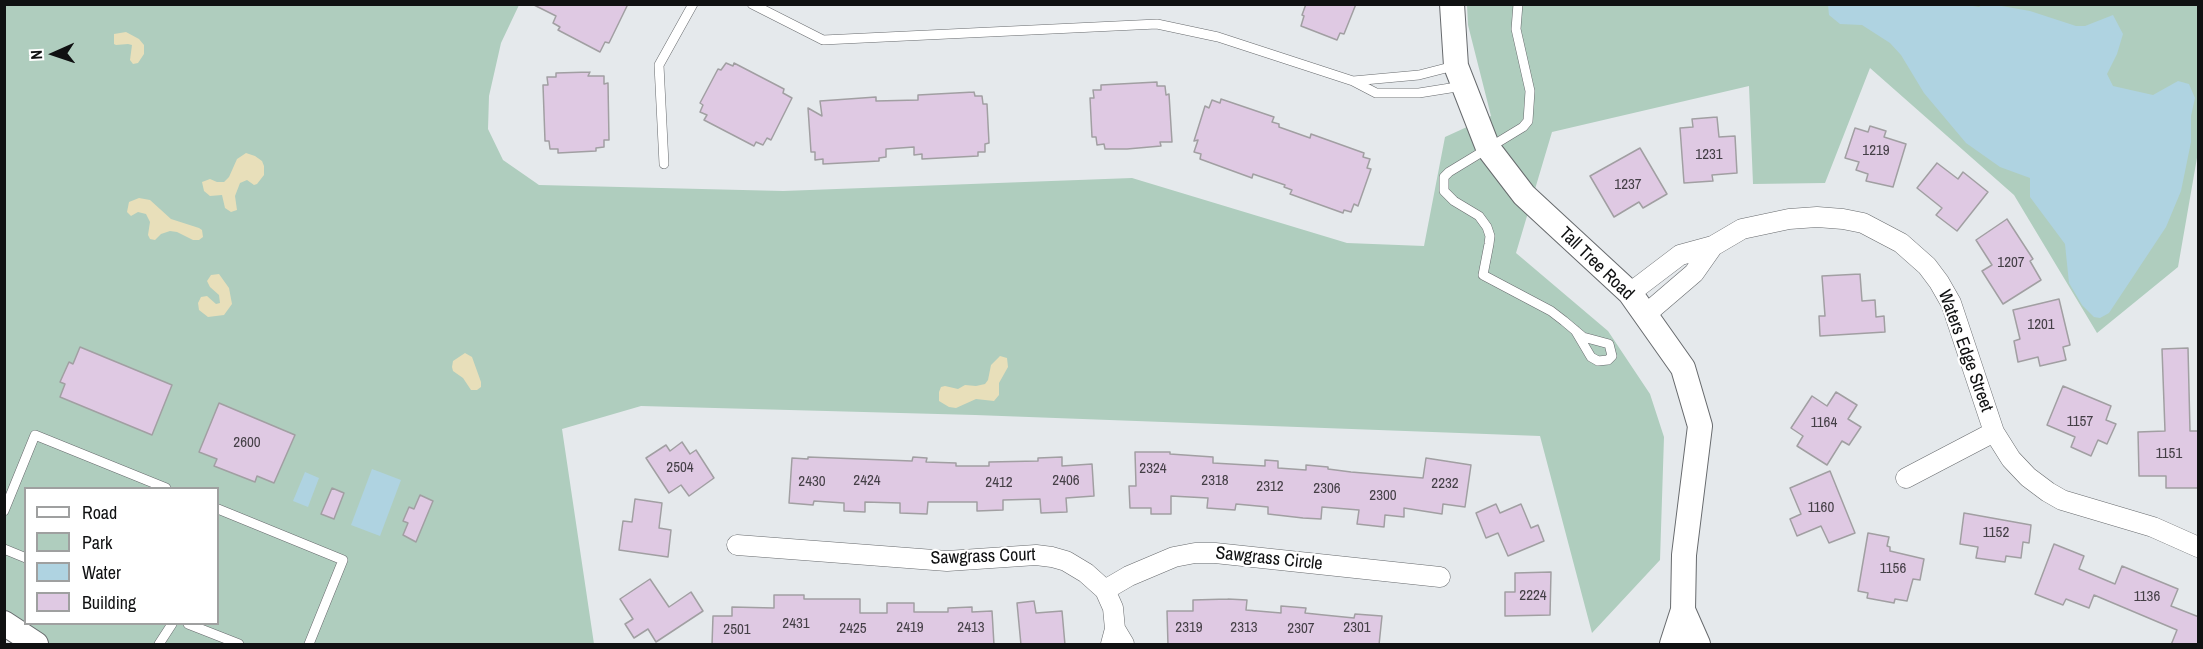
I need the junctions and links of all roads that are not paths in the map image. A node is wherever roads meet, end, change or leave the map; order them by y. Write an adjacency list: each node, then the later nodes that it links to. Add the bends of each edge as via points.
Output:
1 (693, 4): 10 (lane, via 658,65)
2 (752, 4): 7 (lane, via 823,40 1157,24 1218,37)
3 (1452, 4): 6 (street, Tall Tree Road)
4 (1518, 4): 9 (lane, via 1516,29 1530,81 1530,114 1523,127)
5 (1405, 76): 6 (lane); 7 (lane); 8 (lane)
6 (1460, 76): 8 (lane); 9 (street, Tall Tree Road)
7 (1353, 81): 8 (lane, via 1376,93)
8 (1406, 94)
9 (1488, 148): 12 (street, Tall Tree Road, via 1524,195); 14 (lane, via 1449,172 1443,183 1448,196 1479,216 1490,236 1483,275 1551,311)
10 (664, 164)
11 (1713, 246): 12 (street, via 1680,255); 13 (street, via 1694,273); 15 (street, Waters Edge Street, via 1742,229 1817,217 1863,223 1901,243 1927,266 1951,303)
12 (1630, 293): 13 (street, Tall Tree Road)
13 (1645, 315): 26 (street, Tall Tree Road, via 1683,368 1700,426 1684,555)
14 (1575, 330)
15 (1994, 432): 16 (street); 21 (street, Waters Edge Street, via 2028,477 2062,500 2153,527)
16 (1906, 478)
17 (161, 487): 19 (lane, via 35,435)
18 (219, 509): 34 (lane, via 344,560)
19 (4, 511)
20 (737, 545): 25 (street, Sawgrass Court, via 947,561 1052,556 1086,573)
21 (2199, 547)
22 (4, 549): 23 (lane)
23 (24, 557)
24 (1440, 577): 25 (street, Sawgrass Circle, via 1195,553 1174,557)
25 (1105, 590): 30 (street, via 1113,608)
26 (1683, 610): 35 (street, Tall Tree Road); 36 (street, Tall Tree Road)
27 (4, 623): 31 (street)
28 (171, 625): 32 (lane)
29 (190, 625): 33 (lane)
30 (1117, 639)
31 (36, 645)
32 (159, 645)
33 (239, 645)
34 (309, 645)
35 (1672, 645)
36 (1698, 645)

